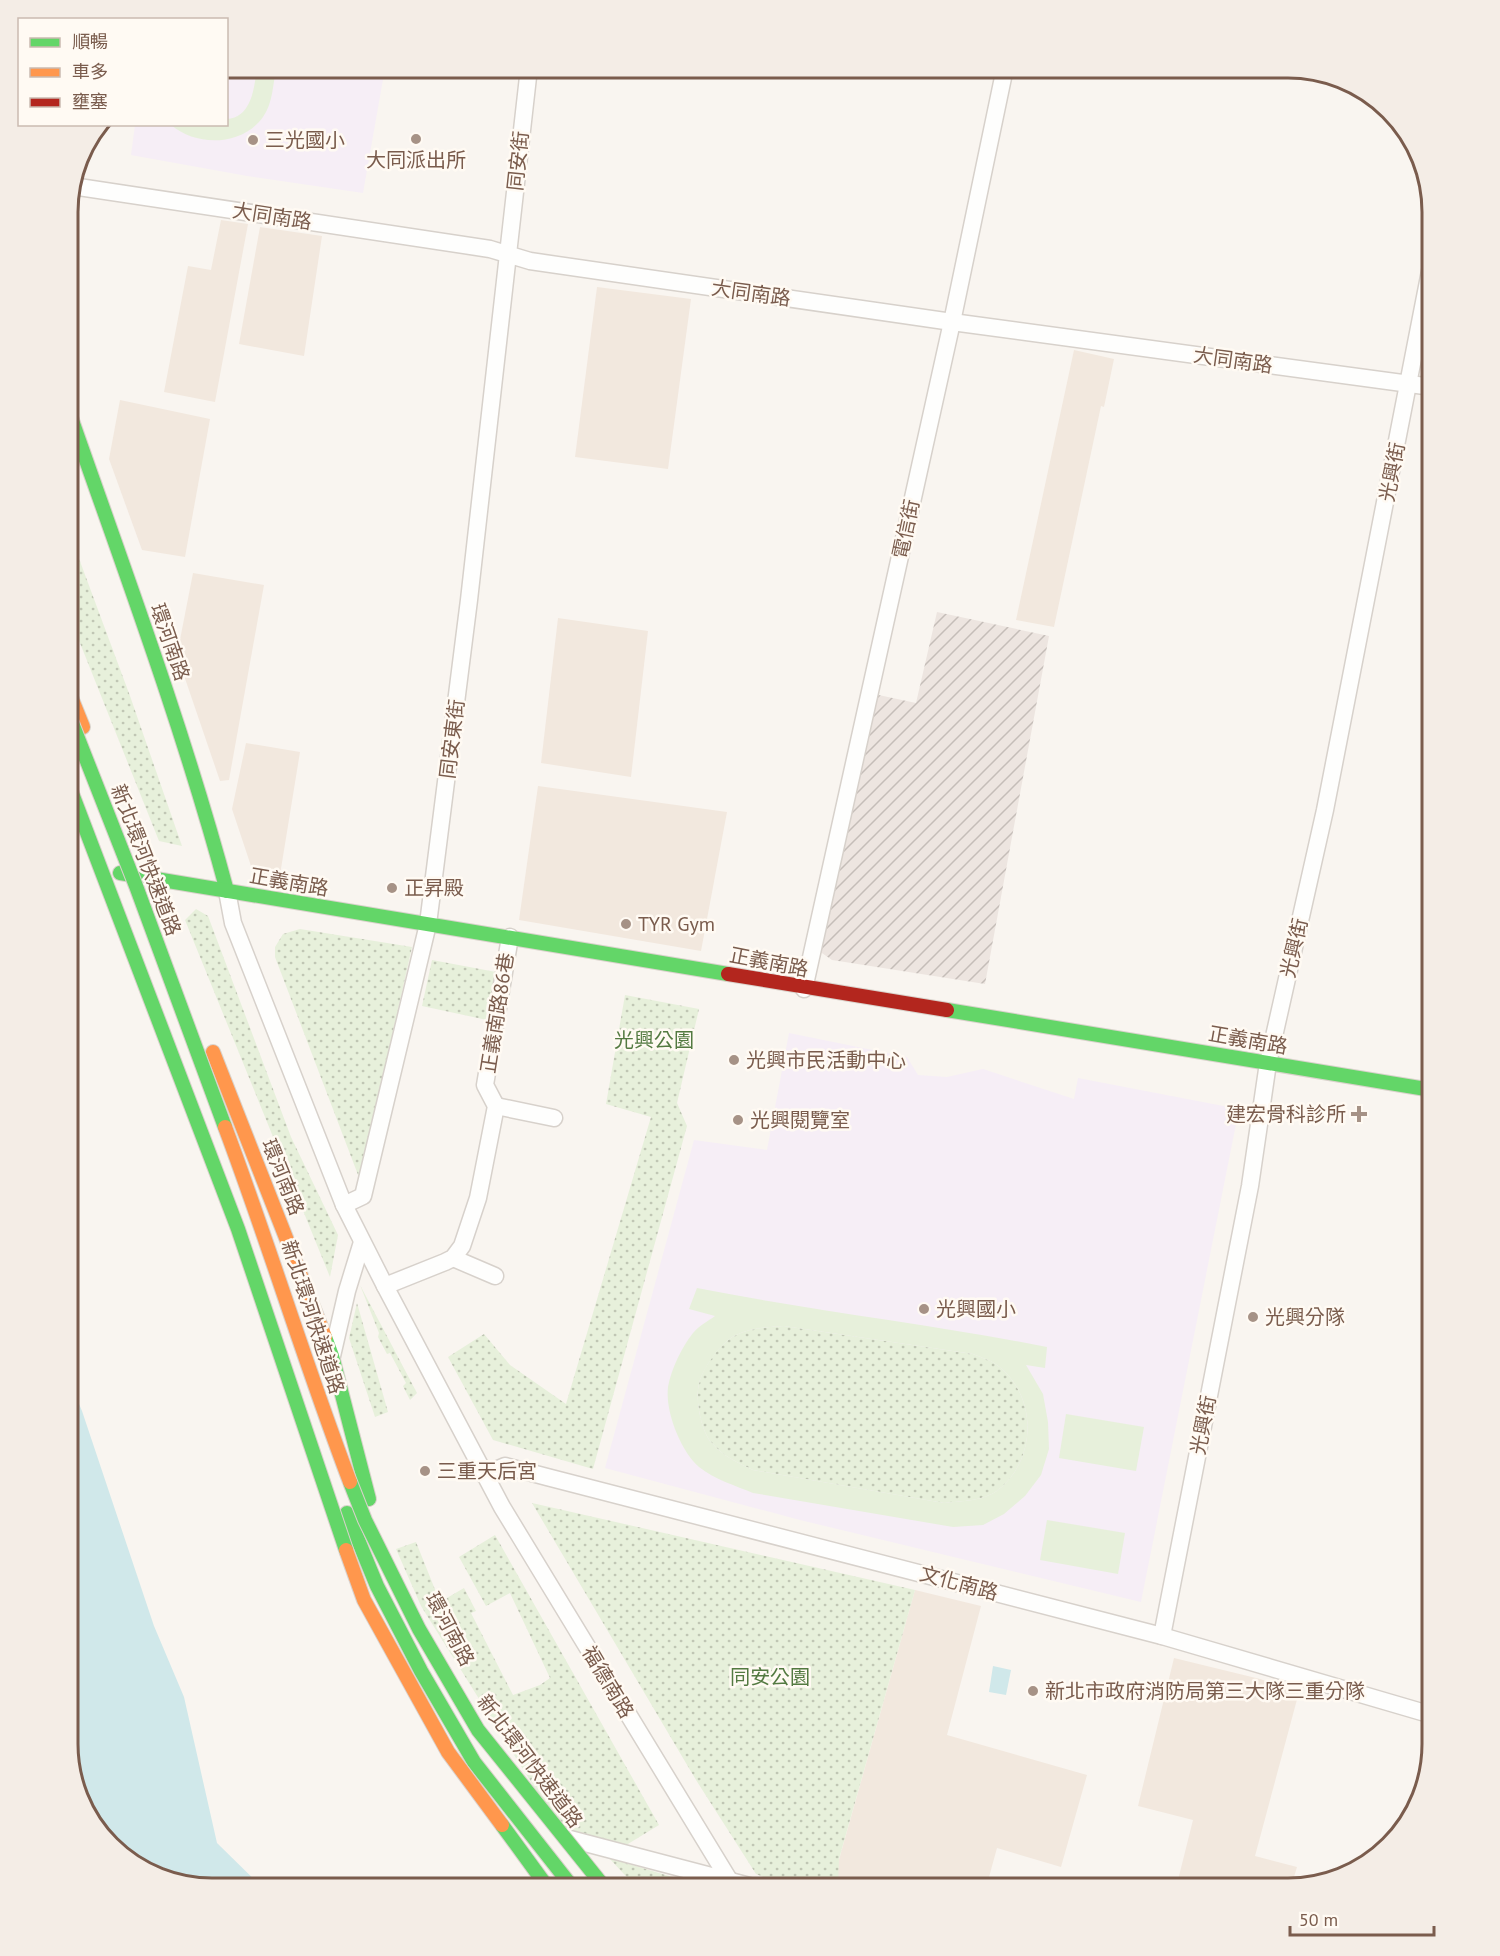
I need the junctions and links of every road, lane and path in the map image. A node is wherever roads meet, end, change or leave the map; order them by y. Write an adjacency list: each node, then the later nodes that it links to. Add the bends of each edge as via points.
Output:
1 (528, 78): 4 (street, 同安街)
2 (1003, 78): 6 (street, 電信街)
3 (81, 187): 4 (street, 大同南路)
4 (508, 254): 6 (street, 大同南路, via 530,261); 17 (street, 同安東街)
5 (1422, 317): 7 (street, 光興街)
6 (952, 322): 7 (street, 大同南路); 19 (street, 電信街)
7 (1410, 384): 8 (street, 大同南路); 22 (street, 光興街, via 1325,810)
8 (1422, 386)
9 (78, 437): 16 (main road, 環河南路, via 166,687)
10 (78, 715): 15 (main road)
11 (78, 738): 43 (main road, 新北環河快速道路, bridge, via 260,1220 323,1411 365,1520 419,1629 478,1730)
12 (78, 809): 31 (main road, bridge)
13 (78, 816): 14 (main road)
14 (98, 870): 15 (main road, 正義南路); 36 (main road, via 223,1198 344,1575 374,1645)
15 (143, 877): 16 (main road, 正義南路); 20 (main road)
16 (227, 891): 17 (main road, 正義南路); 26 (street, 福德南路, via 233,923)
17 (428, 924): 18 (main road, 正義南路); 26 (street, 同安東街, via 363,1196)
18 (510, 937): 19 (main road, 正義南路); 24 (street, 正義南路86巷, via 485,1085)
19 (804, 989): 22 (main road, 正義南路)
20 (201, 1022)
21 (210, 1044): 32 (main road, 環河南路)
22 (1268, 1063): 23 (main road, 正義南路); 34 (street, 光興街, via 1250,1186)
23 (1422, 1088)
24 (495, 1106): 25 (street); 28 (street, 正義南路86巷, via 478,1198 462,1246)
25 (554, 1118)
26 (344, 1205): 27 (street, 福德南路)
27 (362, 1242): 30 (street, 福德南路); 32 (street)
28 (453, 1258): 29 (street); 30 (street)
29 (495, 1276)
30 (385, 1286): 33 (street, 福德南路)
31 (274, 1332): 40 (main road, bridge, via 364,1600 448,1752); 41 (main road, bridge, via 315,1420 340,1496 377,1586 422,1671 474,1762)
32 (332, 1356): 37 (main road, 環河南路, via 380,1539 499,1760)
33 (484, 1475): 34 (street, 文化南路, via 505,1466); 45 (street, 福德南路)
34 (1162, 1636): 35 (street, 文化南路)
35 (1422, 1712)
36 (462, 1794)
37 (554, 1835): 42 (main road, 環河南路); 44 (street)
38 (501, 1846): 39 (main road)
39 (526, 1878)
40 (541, 1878)
41 (565, 1878)
42 (586, 1878)
43 (597, 1878)
44 (704, 1878)
45 (727, 1878)

